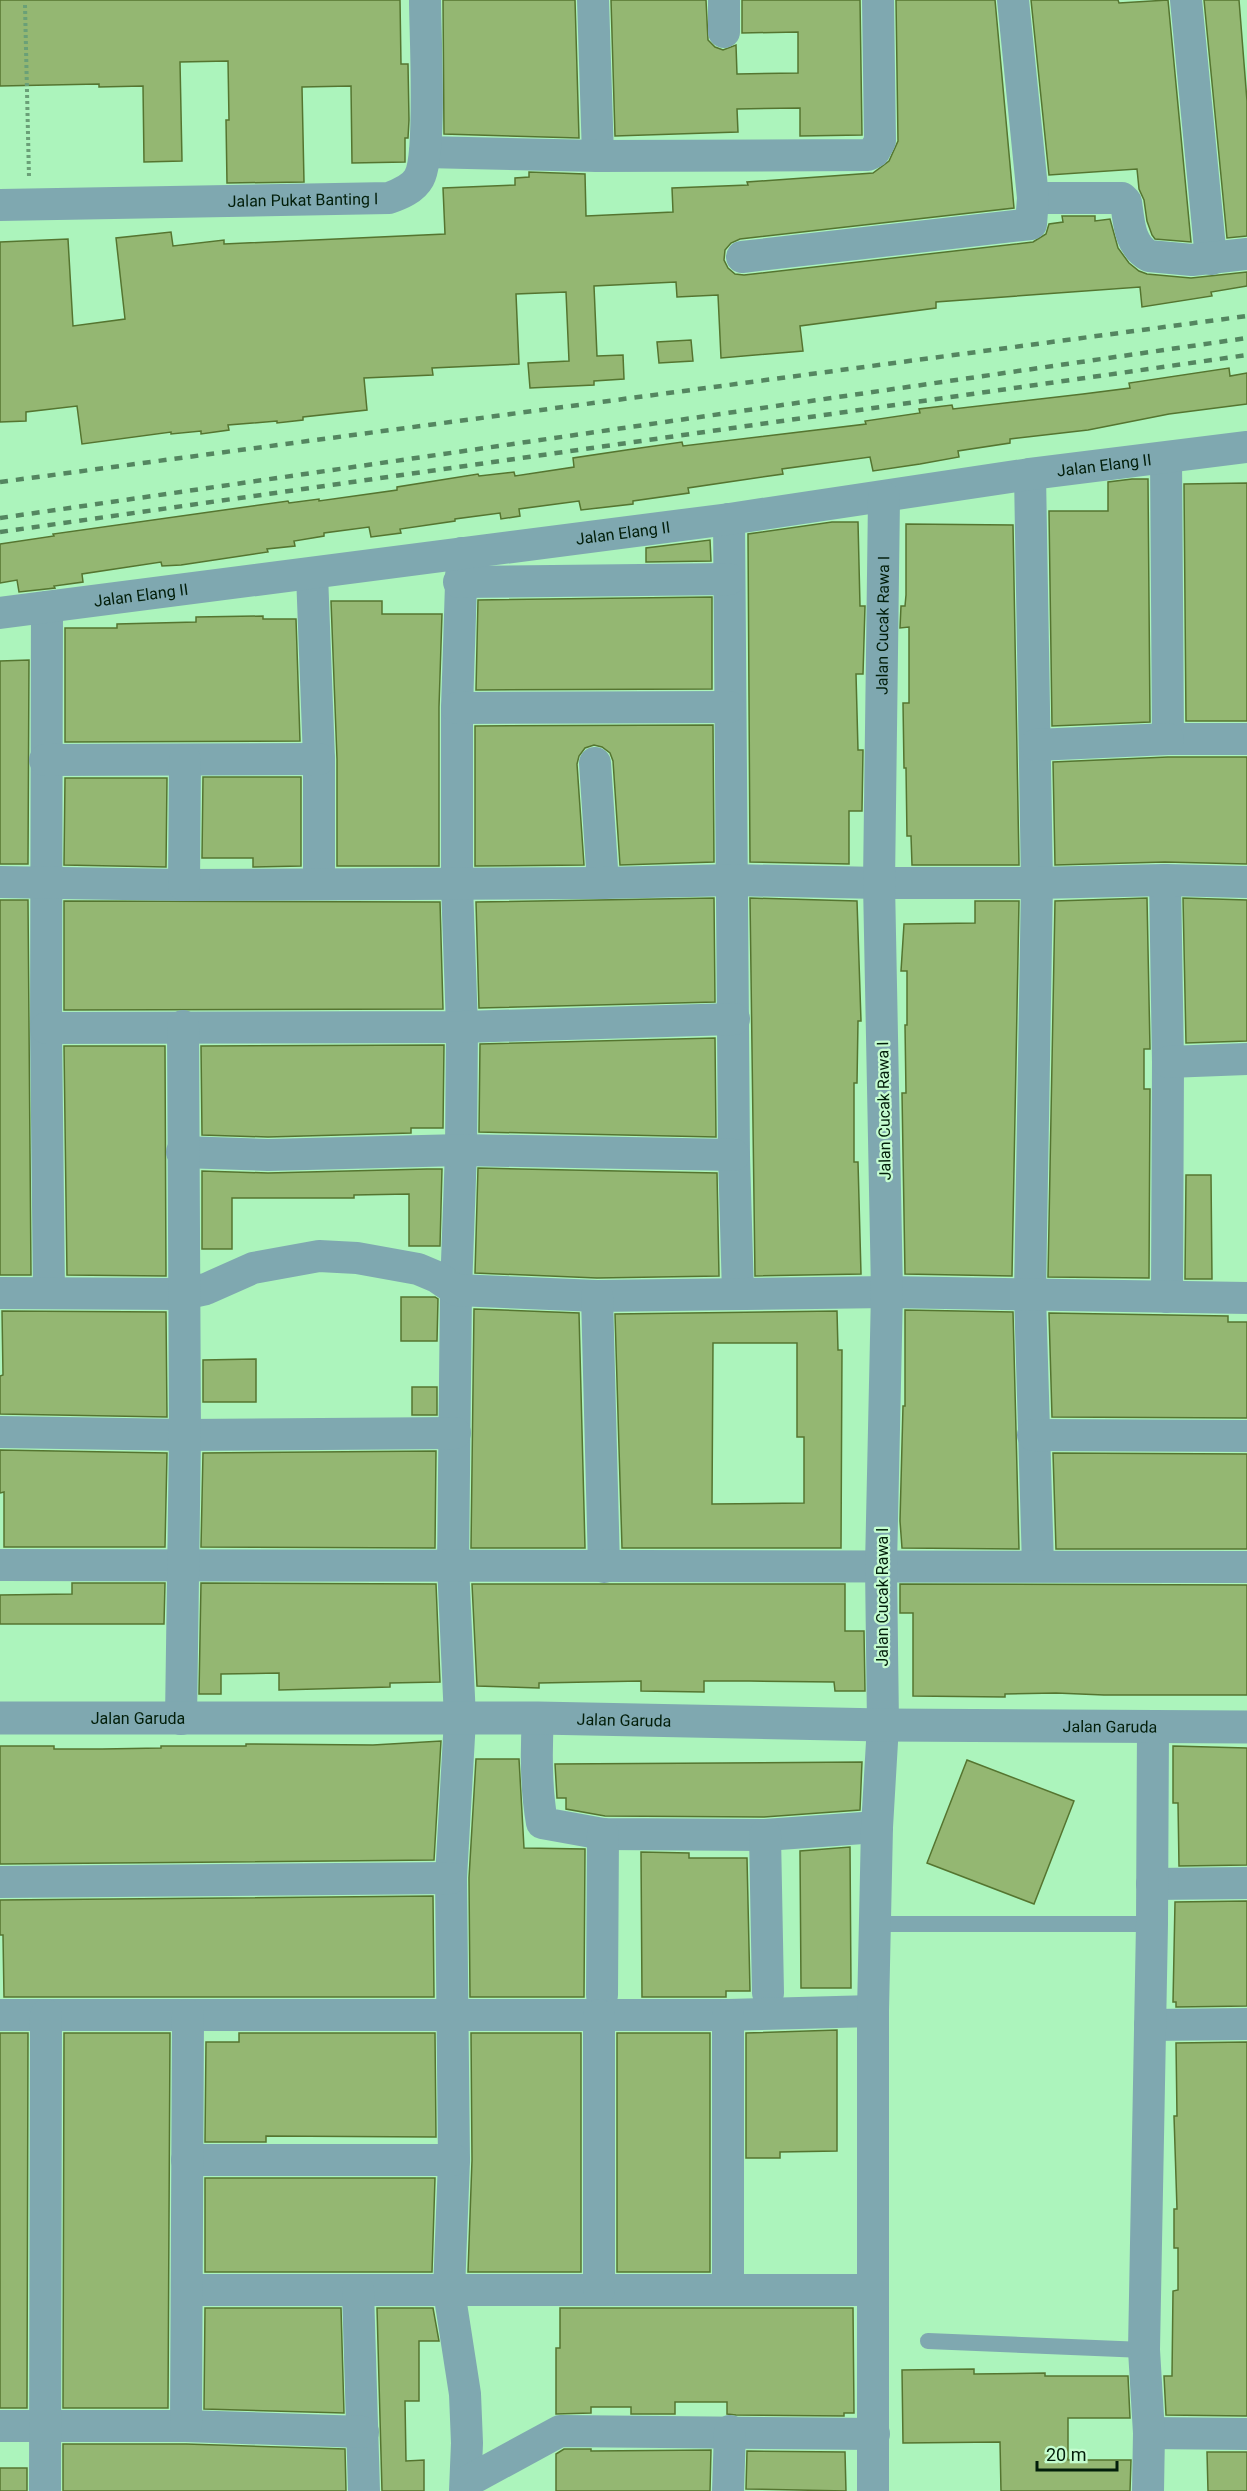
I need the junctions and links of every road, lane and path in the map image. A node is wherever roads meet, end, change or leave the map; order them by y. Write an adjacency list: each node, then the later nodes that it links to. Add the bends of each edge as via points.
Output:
1 (425, 0): 9 (street, Jalan Pukat Banting I)
2 (593, 0): 10 (street)
3 (724, 0): 8 (street)
4 (878, 0): 10 (street, via 880,141 874,152 861,157)
5 (1013, 0): 11 (street)
6 (1186, 0): 15 (street)
7 (25, 5): 12 (path)
8 (724, 32)
9 (425, 152): 10 (street); 12 (street, Jalan Pukat Banting I, via 419,179 389,198)
10 (598, 156)
11 (1033, 198): 14 (street, via 1030,224); 15 (street, via 1120,197 1126,202 1134,241 1143,252 1169,259)
12 (15, 205)
13 (1247, 254): 15 (street)
14 (742, 257)
15 (1211, 259)
16 (1247, 447): 17 (street, Jalan Elang II)
17 (1166, 458): 18 (street, Jalan Elang II); 28 (street)
18 (1030, 474): 19 (street, Jalan Elang II); 30 (street)
19 (884, 498): 20 (street, Jalan Elang II); 40 (street, Jalan Cucak Rawa I)
20 (729, 519): 21 (street, Jalan Elang II); 23 (street)
21 (461, 567): 22 (street, Jalan Elang II); 23 (street); 27 (street)
22 (312, 574): 24 (street, Jalan Elang II); 32 (street)
23 (729, 579): 26 (street)
24 (47, 607): 25 (street, Jalan Elang II); 33 (street)
25 (0, 614)
26 (729, 707): 27 (street); 35 (street)
27 (457, 708): 45 (street)
28 (1168, 739): 29 (street); 30 (street)
29 (1247, 739)
30 (1036, 745): 41 (street)
31 (186, 759): 32 (street); 33 (street); 44 (street)
32 (319, 759): 42 (street)
33 (45, 760): 37 (street)
34 (595, 763): 43 (street)
35 (733, 880): 40 (street); 43 (street); 46 (street)
36 (1165, 880): 39 (street); 41 (street); 51 (street)
37 (47, 881): 38 (street); 44 (street); 49 (street)
38 (0, 882)
39 (1247, 882)
40 (879, 883): 41 (street); 57 (street, Jalan Cucak Rawa I)
41 (1037, 883): 61 (street)
42 (319, 884): 44 (street); 45 (street)
43 (603, 884): 45 (street)
44 (184, 885)
45 (457, 885): 48 (street)
46 (734, 1019): 48 (street); 54 (street)
47 (183, 1026): 48 (street); 49 (street); 53 (street)
48 (462, 1027): 52 (street)
49 (46, 1028): 56 (street)
50 (1247, 1059): 51 (street)
51 (1168, 1062): 63 (street)
52 (461, 1150): 53 (street, via 268,1155); 54 (street); 55 (street)
53 (182, 1152): 59 (street)
54 (734, 1155): 60 (street)
55 (456, 1290): 59 (street, via 418,1269 319,1256 254,1268 206,1289); 62 (street); 66 (street)
56 (49, 1292): 58 (street); 59 (street)
57 (887, 1292): 60 (street); 61 (street); 73 (street, Jalan Cucak Rawa I)
58 (0, 1293)
59 (183, 1294): 67 (street)
60 (738, 1294): 62 (street)
61 (1030, 1294): 63 (street); 68 (street)
62 (597, 1296): 75 (street)
63 (1167, 1297): 64 (street)
64 (1247, 1299)
65 (0, 1432): 67 (street)
66 (455, 1433): 67 (street); 71 (street)
67 (185, 1435): 72 (street)
68 (1033, 1435): 69 (street); 74 (street)
69 (1247, 1436)
70 (0, 1565): 72 (street)
71 (453, 1565): 72 (street); 75 (street); 80 (street)
72 (184, 1566): 79 (street)
73 (881, 1566): 74 (street); 75 (street); 81 (street, Jalan Cucak Rawa I)
74 (1038, 1566): 76 (street)
75 (604, 1567)
76 (1247, 1567)
77 (0, 1718): 79 (street, Jalan Garuda)
78 (538, 1718): 80 (street, Jalan Garuda); 81 (street, Jalan Garuda); 85 (street, via 542,1823)
79 (181, 1719): 80 (street, Jalan Garuda)
80 (460, 1719): 87 (street)
81 (883, 1725): 82 (street, Jalan Garuda); 84 (street, Jalan Cucak Rawa I)
82 (1153, 1726): 83 (street, Jalan Garuda); 90 (street)
83 (1247, 1727)
84 (877, 1827): 86 (street); 91 (street, Jalan Cucak Rawa I)
85 (603, 1834): 86 (street); 94 (street)
86 (765, 1835): 93 (street)
87 (451, 1878): 88 (street); 96 (street)
88 (0, 1882)
89 (1247, 1883): 90 (street)
90 (1152, 1884): 92 (street)
91 (875, 1924): 92 (lane); 95 (street, Jalan Cucak Rawa I)
92 (1152, 1924): 102 (street)
93 (768, 1993)
94 (600, 2005): 96 (street); 100 (street); 107 (street)
95 (873, 2011): 100 (street); 109 (street, Jalan Cucak Rawa I)
96 (453, 2013): 99 (street); 104 (street)
97 (0, 2015): 98 (street)
98 (46, 2015): 99 (street); 114 (street)
99 (188, 2015): 103 (street)
100 (728, 2015): 108 (street)
101 (1247, 2024): 102 (street)
102 (1150, 2025): 112 (street)
103 (187, 2160): 104 (street); 105 (street)
104 (454, 2160): 110 (street)
105 (187, 2290): 106 (street); 115 (street)
106 (358, 2290): 110 (street); 117 (street)
107 (599, 2290): 108 (street); 110 (street)
108 (728, 2290): 109 (street)
109 (871, 2290): 119 (street, Jalan Cucak Rawa I)
110 (449, 2291): 121 (street, via 465,2394)
111 (928, 2341): 112 (lane)
112 (1144, 2350): 118 (street)
113 (0, 2426): 114 (street)
114 (46, 2426): 115 (street); 122 (street)
115 (186, 2426): 117 (street)
116 (730, 2431): 119 (street); 121 (street, via 560,2431); 124 (street)
117 (363, 2432): 123 (street)
118 (1149, 2433): 120 (street); 126 (street)
119 (874, 2434): 125 (street, Jalan Cucak Rawa I)
120 (1247, 2434)
121 (466, 2487)
122 (45, 2491)
123 (364, 2491)
124 (728, 2491)
125 (873, 2491)
126 (1148, 2491)

